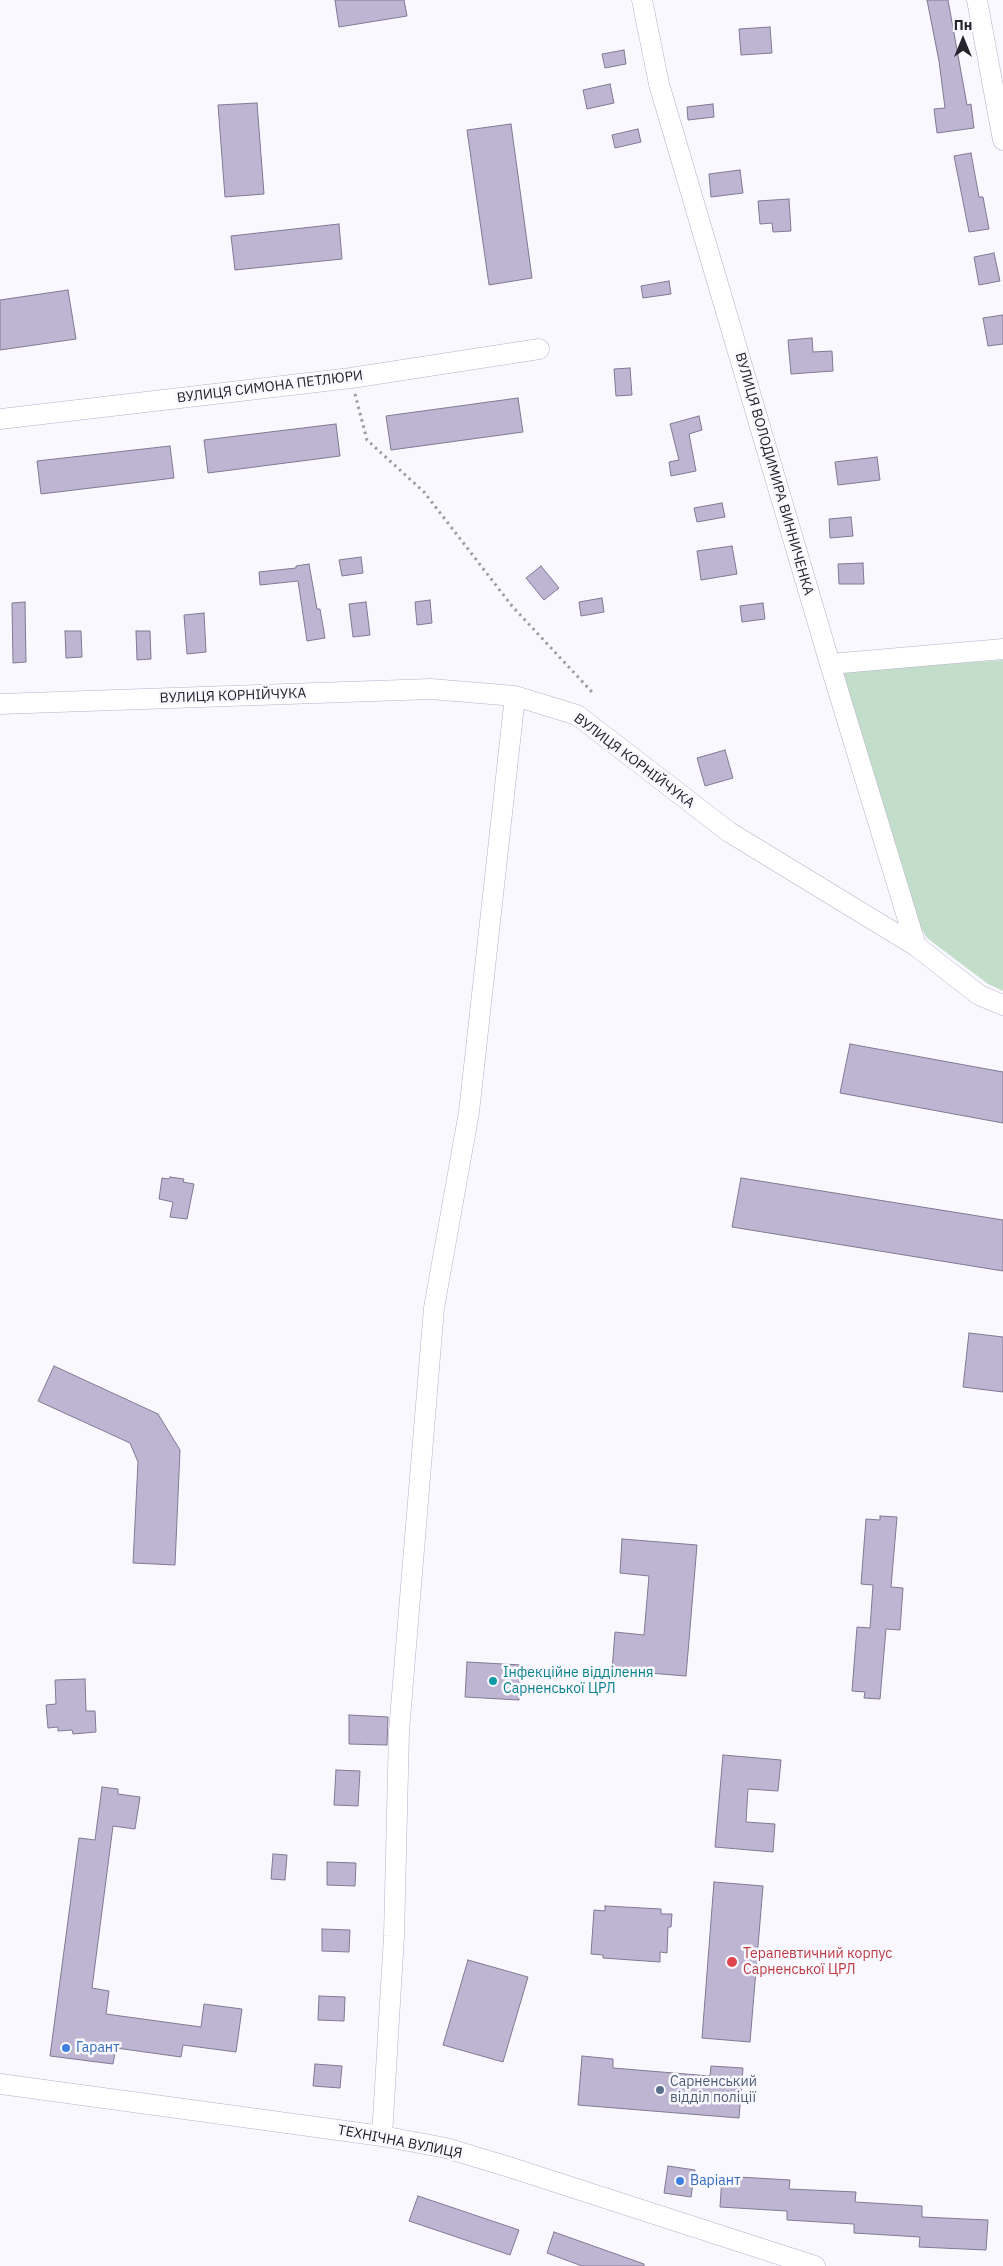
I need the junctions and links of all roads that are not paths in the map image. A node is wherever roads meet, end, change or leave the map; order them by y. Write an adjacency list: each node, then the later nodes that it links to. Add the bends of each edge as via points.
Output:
1 (642, 0): 7 (street, ВУЛИЦЯ ВОЛОДИМИРА ВИННИЧЕНКА, via 659,84)
2 (977, 0): 3 (street)
3 (1003, 140)
4 (539, 349): 5 (street, ВУЛИЦЯ СИМОНА ПЕТЛЮРИ, via 351,378)
5 (0, 418)
6 (1003, 649): 7 (street)
7 (830, 664): 10 (street, ВУЛИЦЯ ВОЛОДИМИРА ВИННИЧЕНКА)
8 (515, 696): 9 (street, ВУЛИЦЯ КОРНІЙЧУКА, via 431,689); 10 (street, ВУЛИЦЯ КОРНІЙЧУКА, via 577,715 729,832); 13 (street, via 469,1112 434,1308 399,1731 394,1936)
9 (0, 704)
10 (916, 946): 11 (street, ВУЛИЦЯ КОРНІЙЧУКА, via 979,995)
11 (1003, 1006)
12 (0, 2084): 13 (street, ТЕХНІЧНА ВУЛИЦЯ)
13 (382, 2136): 14 (street, ТЕХНІЧНА ВУЛИЦЯ, via 446,2148)
14 (815, 2266)

